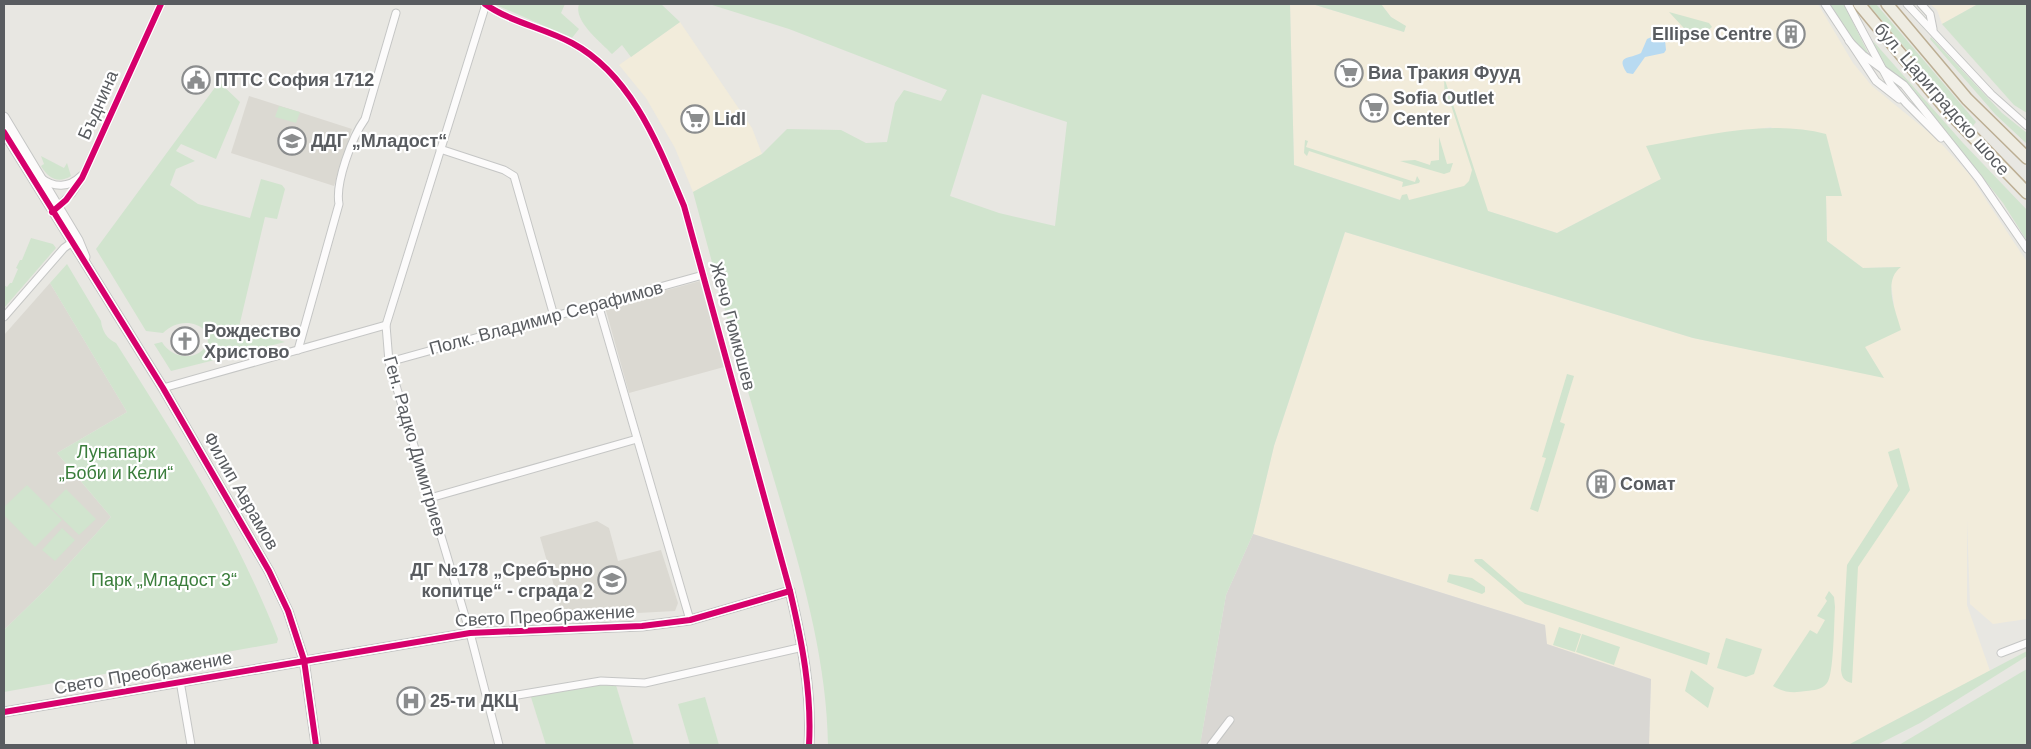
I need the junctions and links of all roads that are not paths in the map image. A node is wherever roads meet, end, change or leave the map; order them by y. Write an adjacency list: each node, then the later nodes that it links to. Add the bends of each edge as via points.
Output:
1 (161, 4): 20 (street, Бъднина)
2 (485, 4): 17 (street, Ген. Радко Димитриев); 27 (street, Жечо Гюмюшев, via 573,43 593,55 612,73 662,152 684,206)
3 (1825, 4): 11 (street, бул. Цариградско шосе)
4 (1848, 4): 12 (street)
5 (1859, 4): 22 (highway, бул. Цариградско шосе, via 1947,110)
6 (1887, 4): 19 (highway, бул. Цариградско шосе, via 1967,98)
7 (1907, 4): 10 (street)
8 (1921, 4): 10 (street, via 1930,14)
9 (396, 13): 32 (street, via 365,118 357,130 337,193 339,204)
10 (1933, 29): 15 (street, via 1991,94)
11 (1849, 41): 12 (street, бул. Цариградско шосе); 13 (street, бул. Цариградско шосе, via 1876,80)
12 (1881, 69): 13 (street); 18 (street, via 1904,85)
13 (1906, 103): 18 (street)
14 (4, 117): 21 (street, Филип Аврамов)
15 (2027, 126)
16 (4, 132): 23 (street, Филип Аврамов)
17 (440, 150): 29 (street, via 514,176); 31 (street, Ген. Радко Димитриев)
18 (1961, 158): 25 (street)
19 (2027, 158)
20 (85, 170): 21 (street, via 77,180 66,185 53,185); 23 (street, Бъднина, via 72,193)
21 (41, 178): 23 (street, Филип Аврамов)
22 (2027, 193)
23 (56, 210): 24 (street, Филип Аврамов); 26 (street, Филип Аврамов, via 78,240)
24 (71, 243): 26 (street, Филип Аврамов); 30 (street)
25 (2027, 249)
26 (91, 271): 34 (street, Филип Аврамов)
27 (703, 275): 28 (street, Полк. Владимир Серафимов); 37 (street, Жечо Гюмюшев)
28 (598, 304): 29 (street, Полк. Владимир Серафимов); 35 (street)
29 (554, 316): 33 (street, Полк. Владимир Серафимов)
30 (4, 317)
31 (386, 325): 32 (street); 33 (street, Ген. Радко Димитриев)
32 (298, 350): 34 (street)
33 (389, 362): 36 (street, Ген. Радко Димитриев)
34 (163, 388): 43 (street, Филип Аврамов, via 269,571 288,611)
35 (637, 439): 36 (street); 38 (street)
36 (430, 498): 39 (street, Ген. Радко Димитриев)
37 (790, 591): 38 (street, Свето Преображение); 41 (street, Жечо Гюмюшев)
38 (690, 620): 39 (street, Свето Преображение, via 642,626)
39 (470, 633): 43 (street, Свето Преображение); 45 (street, Ген. Радко Димитриев)
40 (2027, 642): 42 (street)
41 (803, 647): 45 (street, via 645,683 601,681); 51 (street, Жечо Гюмюшев)
42 (2001, 653)
43 (304, 660): 44 (street, Свето Преображение); 49 (street, Филип Аврамов)
44 (180, 681): 46 (street, Свето Преображение); 48 (street)
45 (488, 700): 50 (street, Ген. Радко Димитриев)
46 (4, 712)
47 (1230, 720): 52 (street)
48 (191, 745)
49 (316, 745)
50 (499, 745)
51 (809, 745)
52 (1211, 745)

